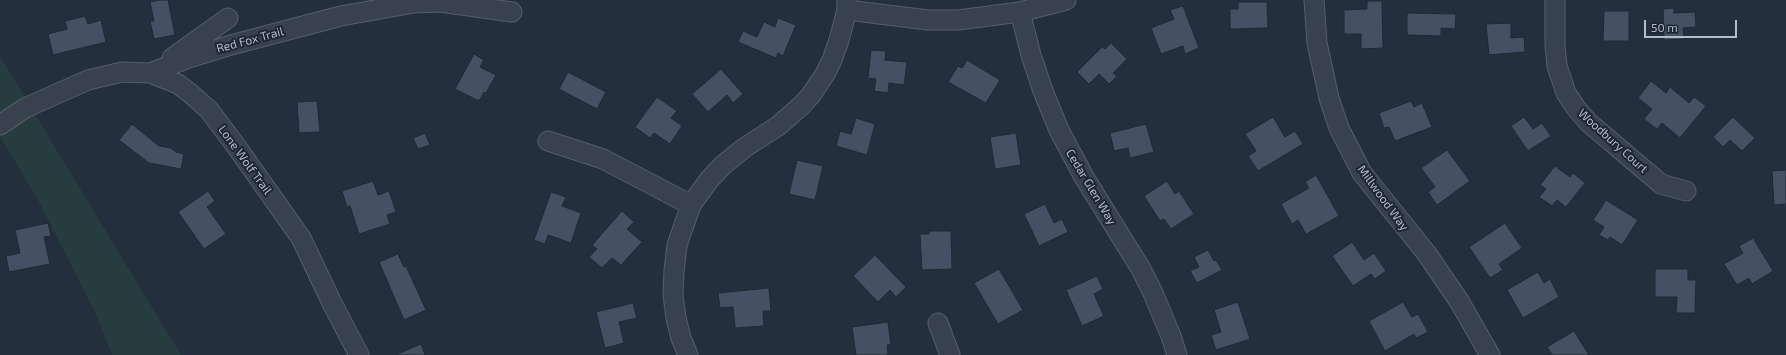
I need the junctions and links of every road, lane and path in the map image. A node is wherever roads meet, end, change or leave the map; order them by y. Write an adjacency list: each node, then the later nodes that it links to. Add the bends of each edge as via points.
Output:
1 (1066, 0): 6 (street)
2 (1314, 0): 18 (street, Millwood Way, via 1317,43 1329,98 1339,128 1362,173 1427,254 1459,301)
3 (1555, 0): 11 (street, Woodbury Court, via 1554,45 1557,66 1566,92 1576,108 1588,122 1661,184)
4 (847, 5): 6 (street, via 928,20 958,20); 12 (street, via 832,60 811,95 778,126 723,164)
5 (512, 12): 8 (street, Red Fox Trail, via 440,2 396,5 341,16 231,45)
6 (1020, 12): 17 (street, Cedar Glen Way, via 1038,76 1059,130 1084,177 1141,269)
7 (228, 18): 8 (street)
8 (150, 73): 9 (street, Red Fox Trail, via 122,72 88,80 26,108); 14 (street, Lone Wolf Trail, via 178,84 191,94 209,110 236,146 301,238)
9 (0, 125)
10 (548, 141): 12 (street, via 603,159)
11 (1686, 191)
12 (691, 205): 15 (street, via 677,246 673,295 676,318)
13 (938, 323): 16 (street)
14 (359, 355)
15 (688, 355)
16 (950, 355)
17 (1177, 355)
18 (1490, 355)

